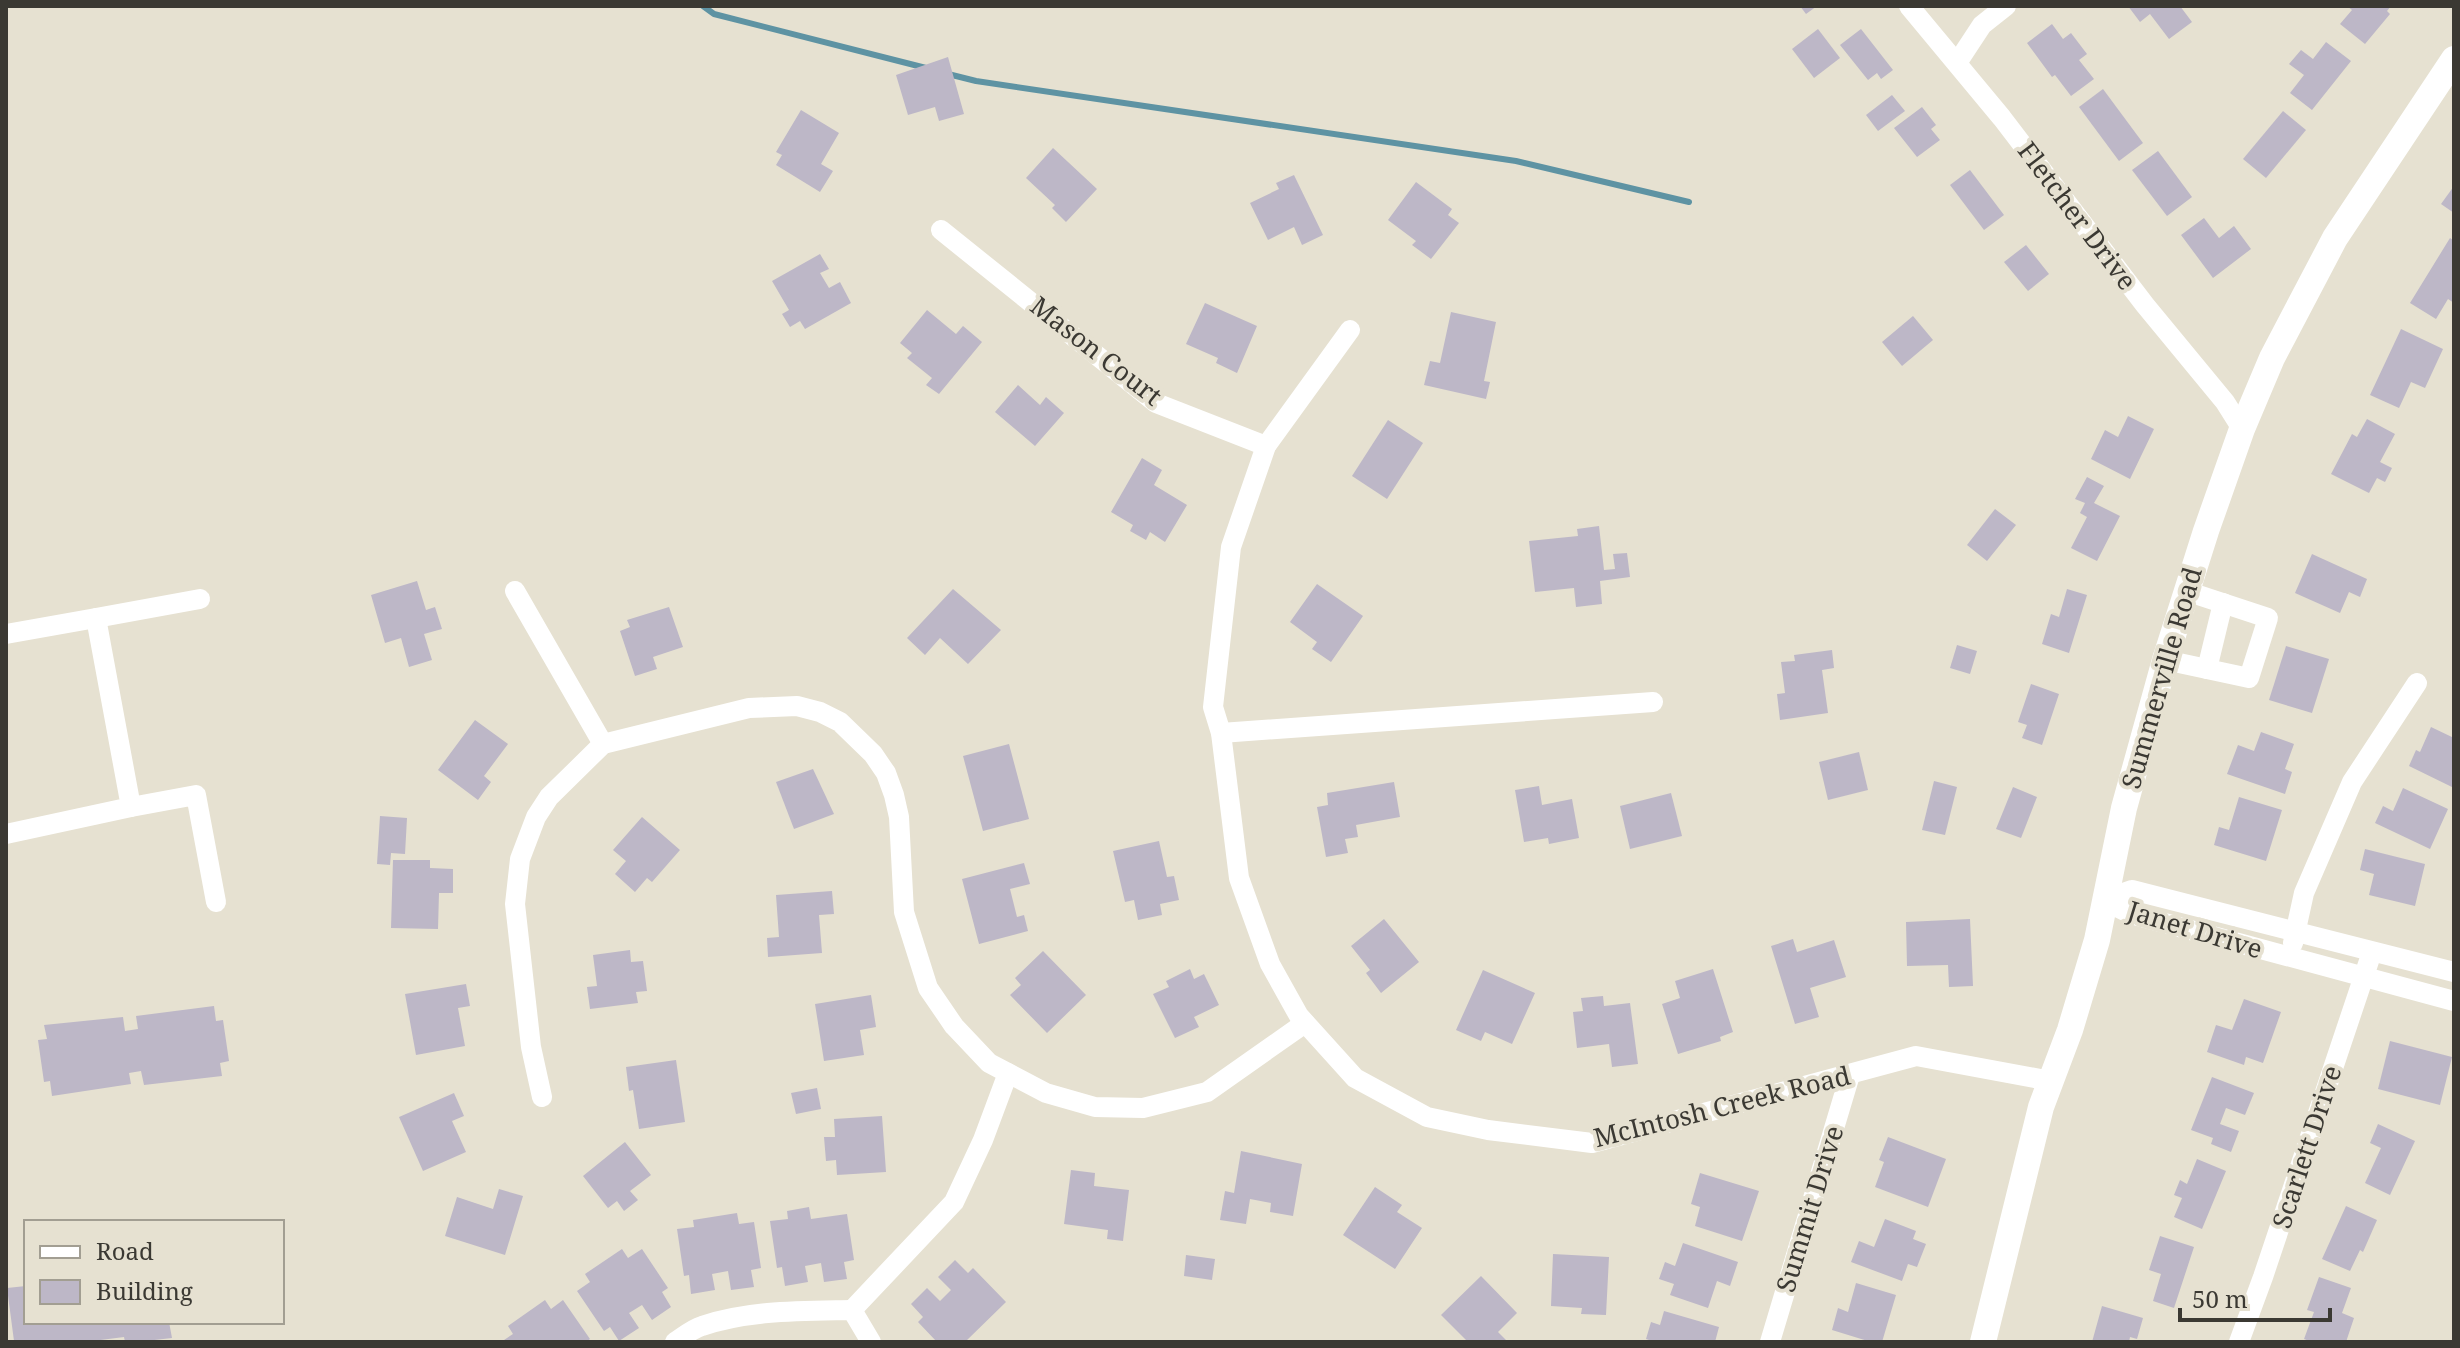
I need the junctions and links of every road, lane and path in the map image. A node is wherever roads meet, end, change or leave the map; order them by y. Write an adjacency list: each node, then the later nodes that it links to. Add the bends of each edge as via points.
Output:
1 (1909, 6): 4 (street, Fletcher Drive)
2 (2006, 6): 4 (street, via 1982,25)
3 (2454, 59): 7 (main road, Summerville Road, via 2335,238 2272,358)
4 (1957, 63): 7 (street, Fletcher Drive)
5 (941, 230): 8 (street, Mason Court, via 1156,403)
6 (1350, 330): 8 (street, McIntosh Creek Road)
7 (2242, 429): 10 (main road, Summerville Road)
8 (1266, 446): 19 (street, McIntosh Creek Road, via 1231,547 1213,707)
9 (515, 591): 20 (street)
10 (2186, 591): 12 (street); 15 (main road, Summerville Road)
11 (200, 599): 13 (street)
12 (2223, 603): 16 (street); 16 (street, via 2268,618 2249,678)
13 (96, 618): 14 (street); 21 (street)
14 (6, 634)
15 (2165, 660): 16 (street); 23 (main road, Summerville Road)
16 (2207, 669)
17 (2417, 683): 25 (street, via 2352,782 2304,893)
18 (1653, 702): 19 (street)
19 (1221, 733): 31 (street, McIntosh Creek Road, via 1239,878 1270,964)
20 (603, 744): 32 (street, via 749,708 797,706 840,722 873,754 894,795 904,912 928,988 954,1026 989,1063); 35 (street, via 549,797 520,859 515,904)
21 (131, 807): 22 (street); 24 (street, via 196,795)
22 (6, 834)
23 (2103, 900): 25 (street, Janet Drive, via 2132,890); 27 (street, Janet Drive, via 2131,914); 34 (main road, Summerville Road, via 2097,940)
24 (216, 902)
25 (2296, 931): 26 (street, Janet Drive); 27 (street)
26 (2372, 952): 28 (street, Janet Drive); 29 (street, Scarlett Drive)
27 (2290, 958): 29 (street, Janet Drive)
28 (2454, 972)
29 (2364, 977): 30 (street, Janet Drive); 41 (street, Scarlett Drive)
30 (2454, 1001)
31 (1305, 1023): 32 (street, via 1207,1092 1143,1108 1095,1107 1046,1093); 33 (street, McIntosh Creek Road, via 1355,1078 1427,1117 1592,1143)
32 (1008, 1073): 36 (street, via 954,1202)
33 (1850, 1075): 34 (street, McIntosh Creek Road, via 1916,1056); 39 (street, Summit Drive)
34 (2051, 1081): 40 (main road, Summerville Road)
35 (542, 1097)
36 (852, 1310): 37 (street, via 780,1311 731,1319 700,1326); 38 (street)
37 (675, 1342)
38 (871, 1342)
39 (1770, 1342)
40 (1983, 1342)
41 (2239, 1342)

